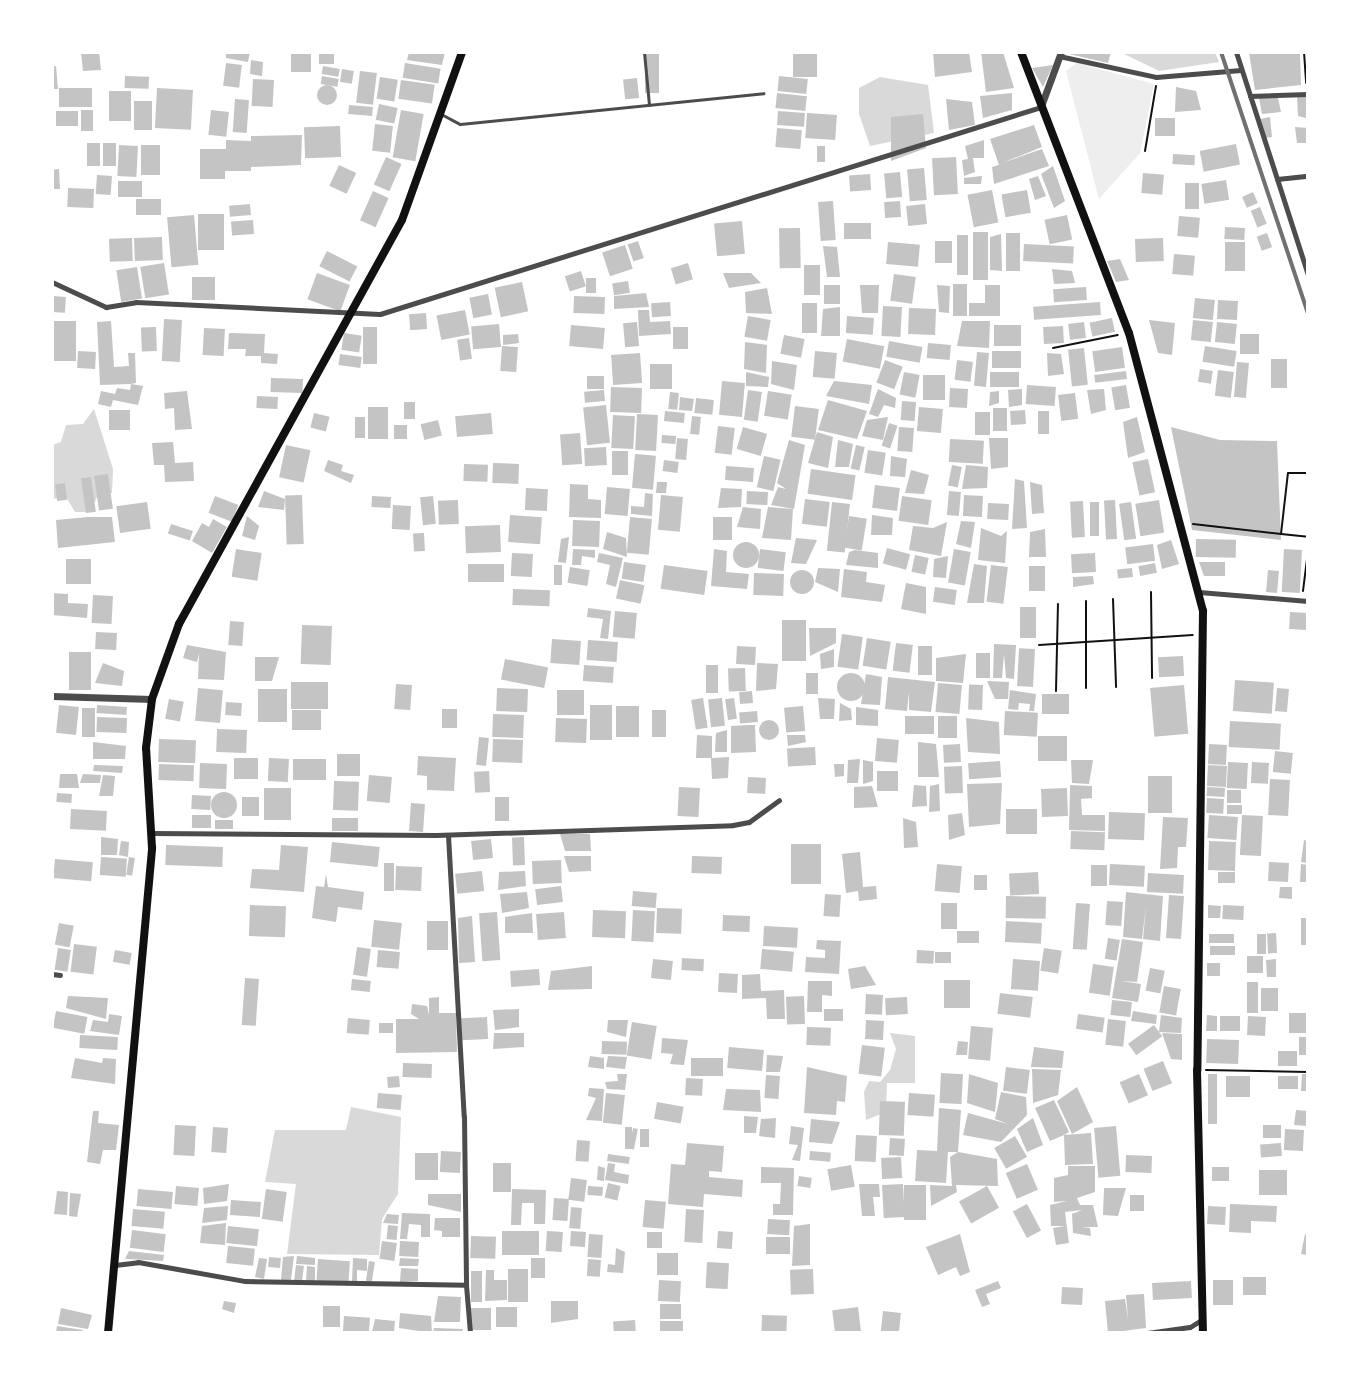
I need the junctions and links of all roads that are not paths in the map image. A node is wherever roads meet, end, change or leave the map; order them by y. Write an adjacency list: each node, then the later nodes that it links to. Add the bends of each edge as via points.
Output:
1 (462, 52): 12 (main road)
2 (644, 52): 10 (lane)
3 (1021, 52): 11 (main road)
4 (1236, 52): 6 (street)
5 (1060, 54): 6 (street, via 1156,77); 11 (street)
6 (1241, 70): 9 (street)
7 (763, 93): 10 (lane)
8 (1307, 94): 9 (street)
9 (1250, 96): 14 (street)
10 (649, 105): 12 (lane, via 460,124)
11 (1041, 107): 17 (street, via 380,314); 18 (main road, via 1129,333)
12 (441, 114): 17 (main road, via 402,220)
13 (1308, 176): 14 (street)
14 (1277, 179): 15 (street)
15 (1308, 275)
16 (52, 282): 17 (street, via 106,307 136,302)
17 (349, 315): 21 (main road, via 179,624)
18 (1199, 592): 19 (street); 29 (main road, via 1205,635 1197,1070)
19 (1305, 600)
20 (52, 696): 21 (street)
21 (152, 699): 23 (main road, via 146,748)
22 (779, 800): 24 (street, via 749,822 733,825)
23 (151, 833): 24 (street); 27 (main road)
24 (448, 835): 28 (street, via 464,1117)
25 (52, 974): 26 (street)
26 (60, 975)
27 (115, 1265): 28 (street, via 138,1262 245,1281); 30 (main road)
28 (466, 1285): 31 (street)
29 (1203, 1319): 32 (street, via 1190,1327); 33 (main road)
30 (108, 1333)
31 (470, 1333)
32 (1147, 1333)
33 (1203, 1333)

